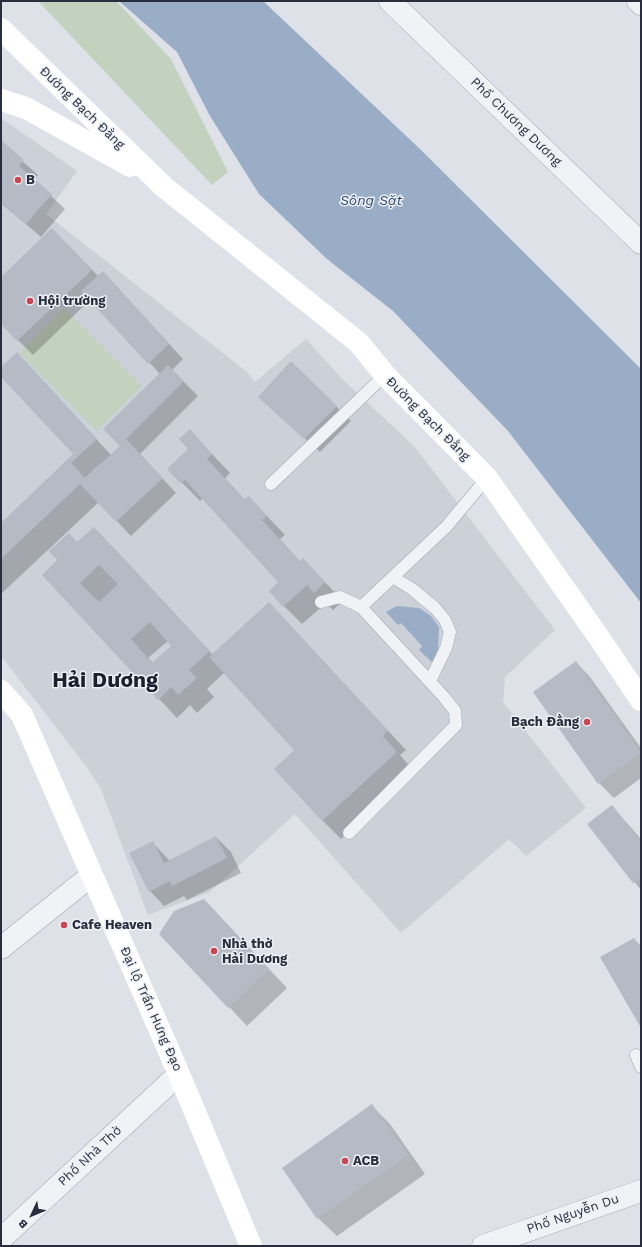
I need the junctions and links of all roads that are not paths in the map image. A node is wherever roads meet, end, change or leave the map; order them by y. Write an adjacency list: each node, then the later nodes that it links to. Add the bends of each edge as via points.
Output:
1 (390, 1): 7 (street, Phố Chương Dương)
2 (638, 1): 3 (street)
3 (641, 4)
4 (1, 29): 6 (main road, Đường Bạch Đằng)
5 (1, 100): 6 (main road, Đường Bạch Đằng, via 26,108)
6 (164, 187): 8 (main road, Đường Bạch Đằng, via 359,344)
7 (641, 243)
8 (385, 375): 9 (main road, Đường Bạch Đằng); 10 (lane)
9 (487, 478): 11 (lane, via 446,527); 16 (main road, Đường Bạch Đằng)
10 (271, 484)
11 (393, 577): 13 (lane); 14 (lane, via 412,588 435,608 445,620 450,632 446,648)
12 (321, 602): 13 (lane, via 340,597)
13 (362, 607): 14 (lane)
14 (430, 681): 17 (lane, via 455,711 456,725)
15 (1, 691): 18 (main road, Đại lộ Trần Hưng Đạo, via 22,715)
16 (641, 700)
17 (349, 834)
18 (92, 875): 19 (street); 22 (main road, Đại lộ Trần Hưng Đạo)
19 (1, 948)
20 (636, 1055): 21 (lane)
21 (641, 1067)
22 (179, 1074): 24 (street, Phố Nhà Thờ); 25 (main road, Đại lộ Trần Hưng Đạo)
23 (641, 1190): 26 (street, Phố Nguyễn Du)
24 (1, 1239)
25 (251, 1246)
26 (483, 1246)

